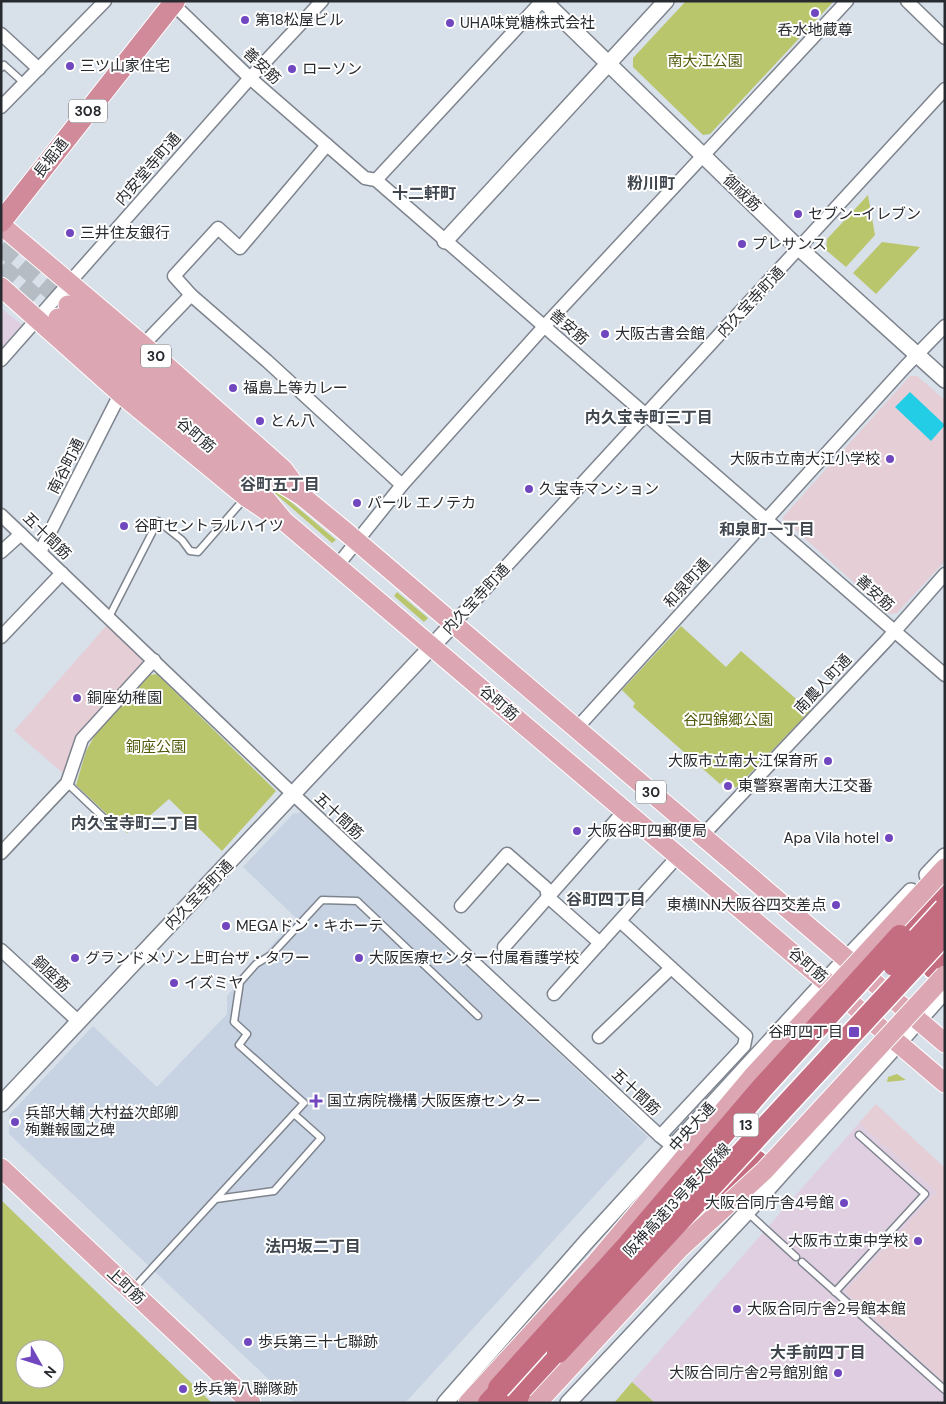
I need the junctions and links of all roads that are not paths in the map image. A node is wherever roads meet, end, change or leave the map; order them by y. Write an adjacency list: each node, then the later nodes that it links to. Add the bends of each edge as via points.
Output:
1 (322, 1): 13 (street, 内安堂寺町通)
2 (543, 1): 10 (street, 御祓筋); 19 (street)
3 (666, 1): 10 (street)
4 (847, 1): 18 (street)
5 (907, 1): 9 (street)
6 (173, 2): 13 (street, 善安筋); 20 (highway, 長堀通 / 308)
7 (98, 4): 12 (street)
8 (1, 34): 12 (street)
9 (945, 38)
10 (609, 63): 18 (street, 御祓筋); 21 (street)
11 (1, 68): 14 (lane, via 4,65)
12 (39, 69): 14 (street)
13 (250, 78): 17 (street, 善安筋); 23 (street, 内安堂寺町通)
14 (24, 83): 16 (street)
15 (945, 89): 22 (street, 内久宝寺町通)
16 (1, 107)
17 (327, 145): 19 (street, 善安筋, via 365,178); 25 (street, via 240,248 218,228 174,276)
18 (703, 155): 22 (street, 御祓筋); 28 (street)
19 (376, 180): 21 (street, 善安筋)
20 (1, 223): 23 (main road, 30)
21 (445, 241): 28 (street, 善安筋)
22 (799, 249): 30 (street, 御祓筋); 34 (street, 内久宝寺町通)
23 (69, 283): 26 (street, 内安堂寺町通); 29 (main road, 30)
24 (1, 287): 26 (main road, 30)
25 (191, 295): 29 (street); 35 (street)
26 (37, 320): 31 (street, 内安堂寺町通); 33 (main road, 30)
27 (945, 326): 30 (street, 和泉町通)
28 (544, 327): 34 (street, 善安筋); 35 (street)
29 (143, 344): 36 (main road, 30, via 283,469)
30 (917, 356): 32 (street, 御祓筋); 39 (street, 和泉町通)
31 (1, 360)
32 (945, 380)
33 (122, 395): 37 (main road, 30); 44 (street, 南谷町通)
34 (646, 414): 39 (street, 善安筋); 49 (street, 内久宝寺町通)
35 (402, 485): 42 (street)
36 (302, 496): 40 (main road, 谷町筋 / 30, via 265,473 63,312 255,486); 42 (main road, 谷町筋 / 30)
37 (246, 497): 40 (main road, 30); 48 (lane, via 198,552 190,552 182,540 158,521)
38 (1, 515): 41 (street, 五十間筋)
39 (767, 519): 50 (street, 善安筋); 55 (street, 和泉町通)
40 (284, 521): 45 (main road, 谷町筋 / 30)
41 (21, 534): 43 (street); 44 (street, 五十間筋)
42 (357, 542): 45 (street); 49 (main road, 谷町筋 / 30)
43 (1, 552)
44 (40, 552): 46 (street, 五十間筋)
45 (337, 566): 52 (main road, 谷町筋 / 30)
46 (62, 573): 48 (street, 五十間筋); 51 (street)
47 (945, 574): 50 (street, 南農人町通)
48 (110, 617): 53 (street, 五十間筋)
49 (453, 624): 52 (street, 内久宝寺町通); 55 (main road, 谷町筋 / 30)
50 (894, 631): 54 (street, 善安筋); 60 (street, 南農人町通)
51 (1, 638)
52 (432, 647): 57 (street, 内久宝寺町通); 58 (main road, 谷町筋 / 30)
53 (154, 660): 56 (street, via 82,739); 57 (street, 五十間筋)
54 (945, 676)
55 (576, 729): 60 (main road, 谷町筋 / 30)
56 (67, 783): 59 (lane); 61 (street)
57 (294, 796): 83 (street, 内久宝寺町通); 91 (street, 五十間筋)
58 (625, 810): 62 (main road, 谷町筋 / 30); 66 (street)
59 (108, 822)
60 (703, 835): 75 (main road, 谷町筋 / 30)
61 (1, 853)
62 (678, 856): 69 (street); 78 (main road, 谷町筋 / 30)
63 (945, 856): 75 (street, 中央大通)
64 (945, 868): 102 (main road, 中央大通, bridge, via 752,1077 594,1265)
65 (945, 890): 102 (highway, bridge, via 808,1037)
66 (548, 897): 67 (street, via 546,888 506,854); 71 (street); 72 (street)
67 (461, 906)
68 (945, 909): 102 (highway, 阪神高速13号東大阪線 / 13, bridge)
69 (620, 921): 71 (street); 76 (street)
70 (945, 933): 102 (highway, 阪神高速13号東大阪線 / 13, bridge)
71 (600, 943): 80 (street)
72 (504, 947)
73 (1, 950): 83 (street, 銅座筋)
74 (945, 955): 96 (highway, bridge)
75 (846, 960): 78 (street, 中央大通); 82 (main road, 谷町筋 / 30)
76 (671, 968): 84 (street); 91 (street, via 747,1040)
77 (945, 975): 96 (main road, bridge, via 764,1170)
78 (826, 980): 85 (main road, 谷町筋 / 30); 92 (street, 中央大通)
79 (945, 991): 82 (street)
80 (554, 994)
81 (478, 1016): 89 (lane, via 357,901 322,900 271,955 256,964 240,982 234,1022 247,1034 239,1045 304,1103)
82 (918, 1021): 85 (street); 86 (main road, 谷町筋 / 30)
83 (79, 1022): 88 (street, 内久宝寺町通)
84 (599, 1037)
85 (898, 1043): 87 (main road, 谷町筋 / 30); 95 (street)
86 (945, 1043)
87 (945, 1083)
88 (1, 1104)
89 (294, 1114): 94 (lane); 94 (lane, via 321,1138 274,1191)
90 (859, 1135): 100 (lane, via 925,1194)
91 (660, 1136): 92 (street, 五十間筋)
92 (673, 1148): 104 (street, 中央大通)
93 (1, 1168): 99 (main road, 上町筋)
94 (216, 1199): 99 (lane)
95 (746, 1212): 97 (lane); 107 (street)
96 (679, 1249): 106 (main road, bridge)
97 (796, 1257)
98 (802, 1262): 100 (lane)
99 (132, 1291): 103 (main road, 上町筋)
100 (835, 1292): 101 (lane)
101 (945, 1390)
102 (495, 1395): 105 (main road, 中央大通)
103 (251, 1403)
104 (445, 1403)
105 (468, 1403)
106 (537, 1403)
107 (568, 1403)

